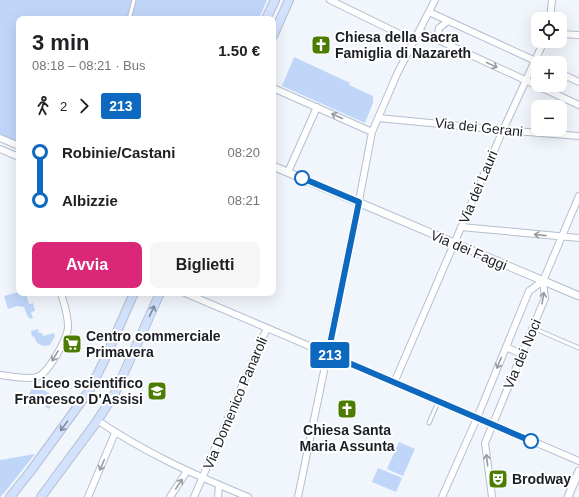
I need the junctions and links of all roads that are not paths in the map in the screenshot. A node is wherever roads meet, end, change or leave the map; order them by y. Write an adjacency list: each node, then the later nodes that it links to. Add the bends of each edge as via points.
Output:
1 (134, 0): 9 (lane)
2 (274, 0): 10 (main road)
3 (289, 0): 12 (main road)
4 (330, 0): 17 (street)
5 (434, 0): 7 (street)
6 (552, 0): 8 (street)
7 (429, 12): 11 (street); 13 (street)
8 (551, 12)
9 (130, 16)
10 (267, 16)
11 (448, 21): 16 (street, via 439,28); 18 (street)
12 (276, 29)
13 (419, 31): 16 (street); 17 (street)
14 (567, 35): 15 (street)
15 (579, 36)
16 (437, 40): 21 (street, one-way to 21)
17 (414, 41): 26 (street)
18 (531, 59)
19 (531, 71): 21 (street, Via dei Lauri)
20 (567, 76): 22 (street)
21 (525, 80): 24 (street); 27 (street, Via dei Lauri)
22 (579, 82)
23 (276, 89): 25 (street)
24 (579, 105)
25 (317, 107): 28 (street, one-way to 25); 35 (street)
26 (378, 118): 27 (street, Via dei Gerani); 28 (street)
27 (503, 130): 29 (street, Via dei Gerani); 38 (street, Via dei Lauri)
28 (372, 132): 37 (street)
29 (579, 136)
30 (0, 138): 31 (street)
31 (16, 145)
32 (0, 149): 33 (street)
33 (16, 156)
34 (276, 167): 35 (street, Via dei Faggi)
35 (288, 172): 37 (street, Via dei Faggi)
36 (579, 196): 39 (street, Via dei Noci)
37 (359, 202): 41 (street, Via dei Faggi); 52 (street)
38 (461, 227): 39 (street, one-way to 38); 41 (street, Via dei Lauri)
39 (561, 237): 40 (street); 42 (street, Via dei Noci)
40 (579, 238)
41 (454, 244): 42 (street, Via dei Faggi); 55 (street, Via dei Lauri)
42 (543, 281): 47 (street, Via dei Faggi); 49 (street, Via dei Noci, one-way to 42, via 545,298); 50 (street, Via dei Noci, via 529,291)
43 (62, 296): 54 (street, one-way to 54, via 68,323 67,331 47,370 34,377)
44 (131, 296): 67 (main road, one-way to 67, via 89,391)
45 (159, 296): 58 (main road, one-way to 45, via 116,390)
46 (192, 296): 48 (street)
47 (579, 296)
48 (267, 328): 52 (street); 65 (street, Via Domenico Panaroli)
49 (533, 328): 51 (lane); 53 (street, Via dei Noci)
50 (506, 347): 53 (street); 57 (street, Via dei Noci, one-way to 57)
51 (579, 348)
52 (328, 354): 55 (street); 74 (street)
53 (521, 354): 60 (street, Via dei Noci)
54 (0, 375)
55 (394, 383): 56 (street)
56 (438, 402): 57 (street); 59 (lane)
57 (477, 418): 60 (street); 75 (street, Via dei Noci)
58 (97, 420): 61 (street); 68 (main road)
59 (429, 423)
60 (492, 425): 62 (street); 76 (street, Via dei Noci, one-way to 60, via 485,443)
61 (115, 432): 63 (street); 69 (street, one-way to 69)
62 (579, 461)
63 (187, 471): 65 (street); 70 (street, one-way to 63)
64 (579, 471): 77 (street)
65 (203, 478): 66 (street); 71 (street, Via Domenico Panaroli)
66 (219, 485): 72 (street); 73 (street)
67 (10, 497)
68 (41, 497)
69 (88, 497)
70 (170, 497)
71 (194, 497)
72 (218, 497)
73 (248, 497)
74 (298, 497)
75 (442, 497)
76 (492, 497)
77 (568, 497)

